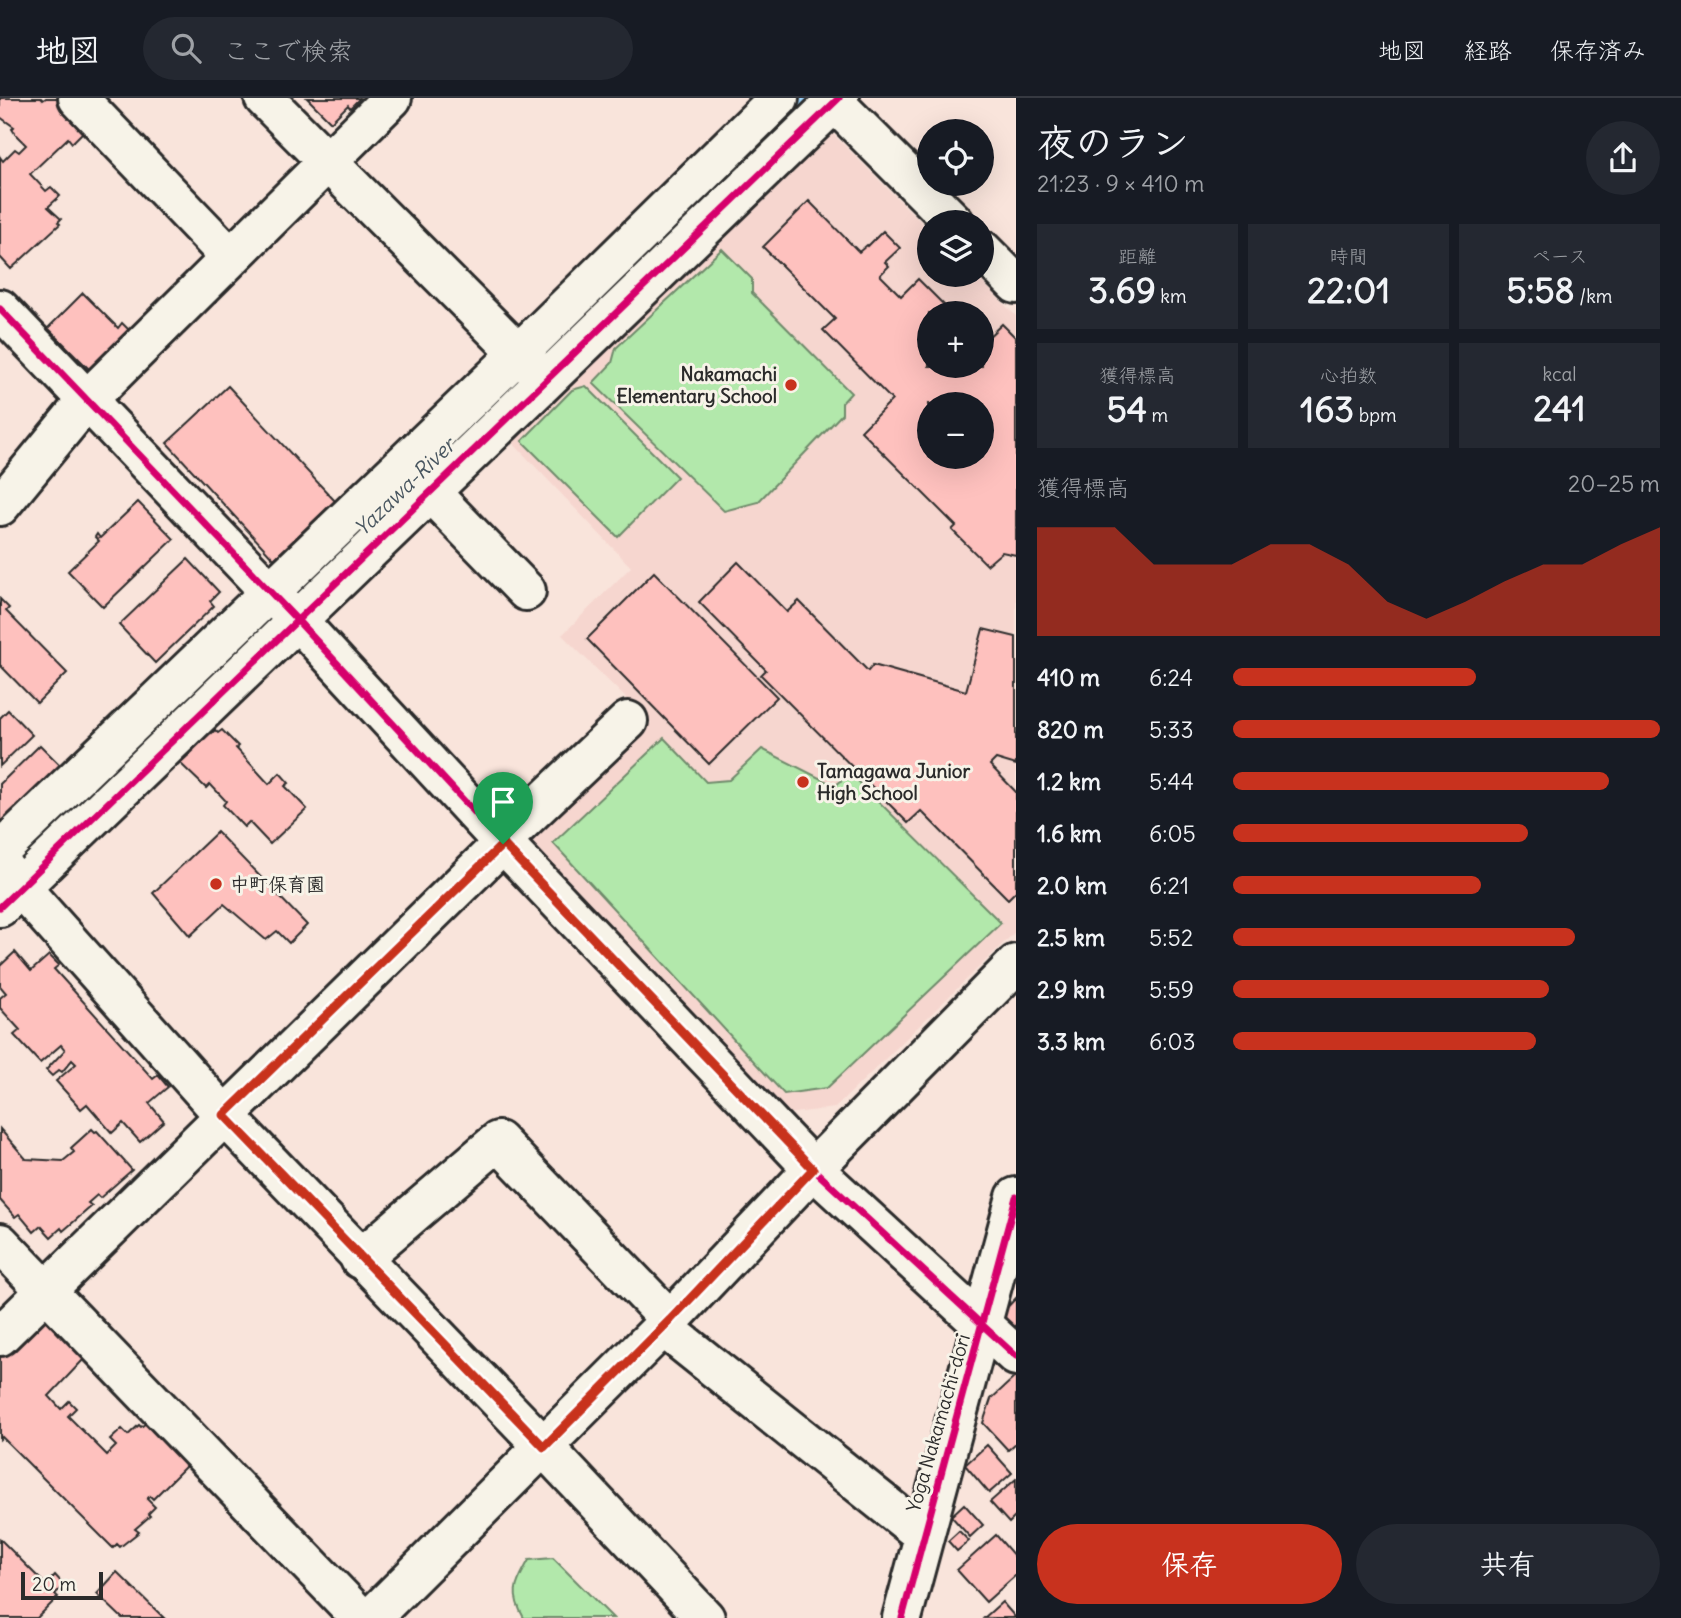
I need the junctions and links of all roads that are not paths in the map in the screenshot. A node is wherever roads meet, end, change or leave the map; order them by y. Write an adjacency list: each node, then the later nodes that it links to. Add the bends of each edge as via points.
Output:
1 (78, 98): 8 (street)
2 (264, 98): 6 (street)
3 (392, 98): 6 (street)
4 (779, 98): 12 (street)
5 (834, 100): 7 (street); 12 (street)
6 (327, 162): 8 (street); 12 (street)
7 (942, 210)
8 (230, 257): 13 (street)
9 (994, 262): 10 (street)
10 (1016, 284)
11 (0, 309): 13 (street)
12 (531, 366): 14 (street); 17 (street)
13 (87, 400): 15 (street); 17 (street)
14 (429, 491): 16 (street); 18 (street)
15 (0, 506)
16 (526, 591)
17 (270, 593): 18 (street); 21 (street)
18 (298, 621): 20 (street); 22 (street)
19 (628, 722): 20 (street)
20 (503, 844): 24 (street); 25 (street)
21 (0, 851)
22 (7, 887): 24 (street)
23 (1016, 964): 25 (street)
24 (224, 1115): 28 (street); 29 (street)
25 (813, 1169): 30 (street); 31 (street)
26 (1016, 1197): 31 (street, Yoga Nakamachi-dori)
27 (0, 1243): 29 (street)
28 (360, 1259): 30 (street, via 498,1142); 34 (street)
29 (47, 1291): 32 (street); 37 (street)
30 (667, 1324): 34 (street); 35 (street)
31 (982, 1326): 33 (street); 35 (street, Yoga Nakamachi-dori)
32 (0, 1336)
33 (1016, 1356)
34 (544, 1447): 38 (street); 39 (street)
35 (923, 1535): 36 (street, Yoga Nakamachi-dori)
36 (913, 1611)
37 (361, 1618)
38 (371, 1618)
39 (705, 1618)

